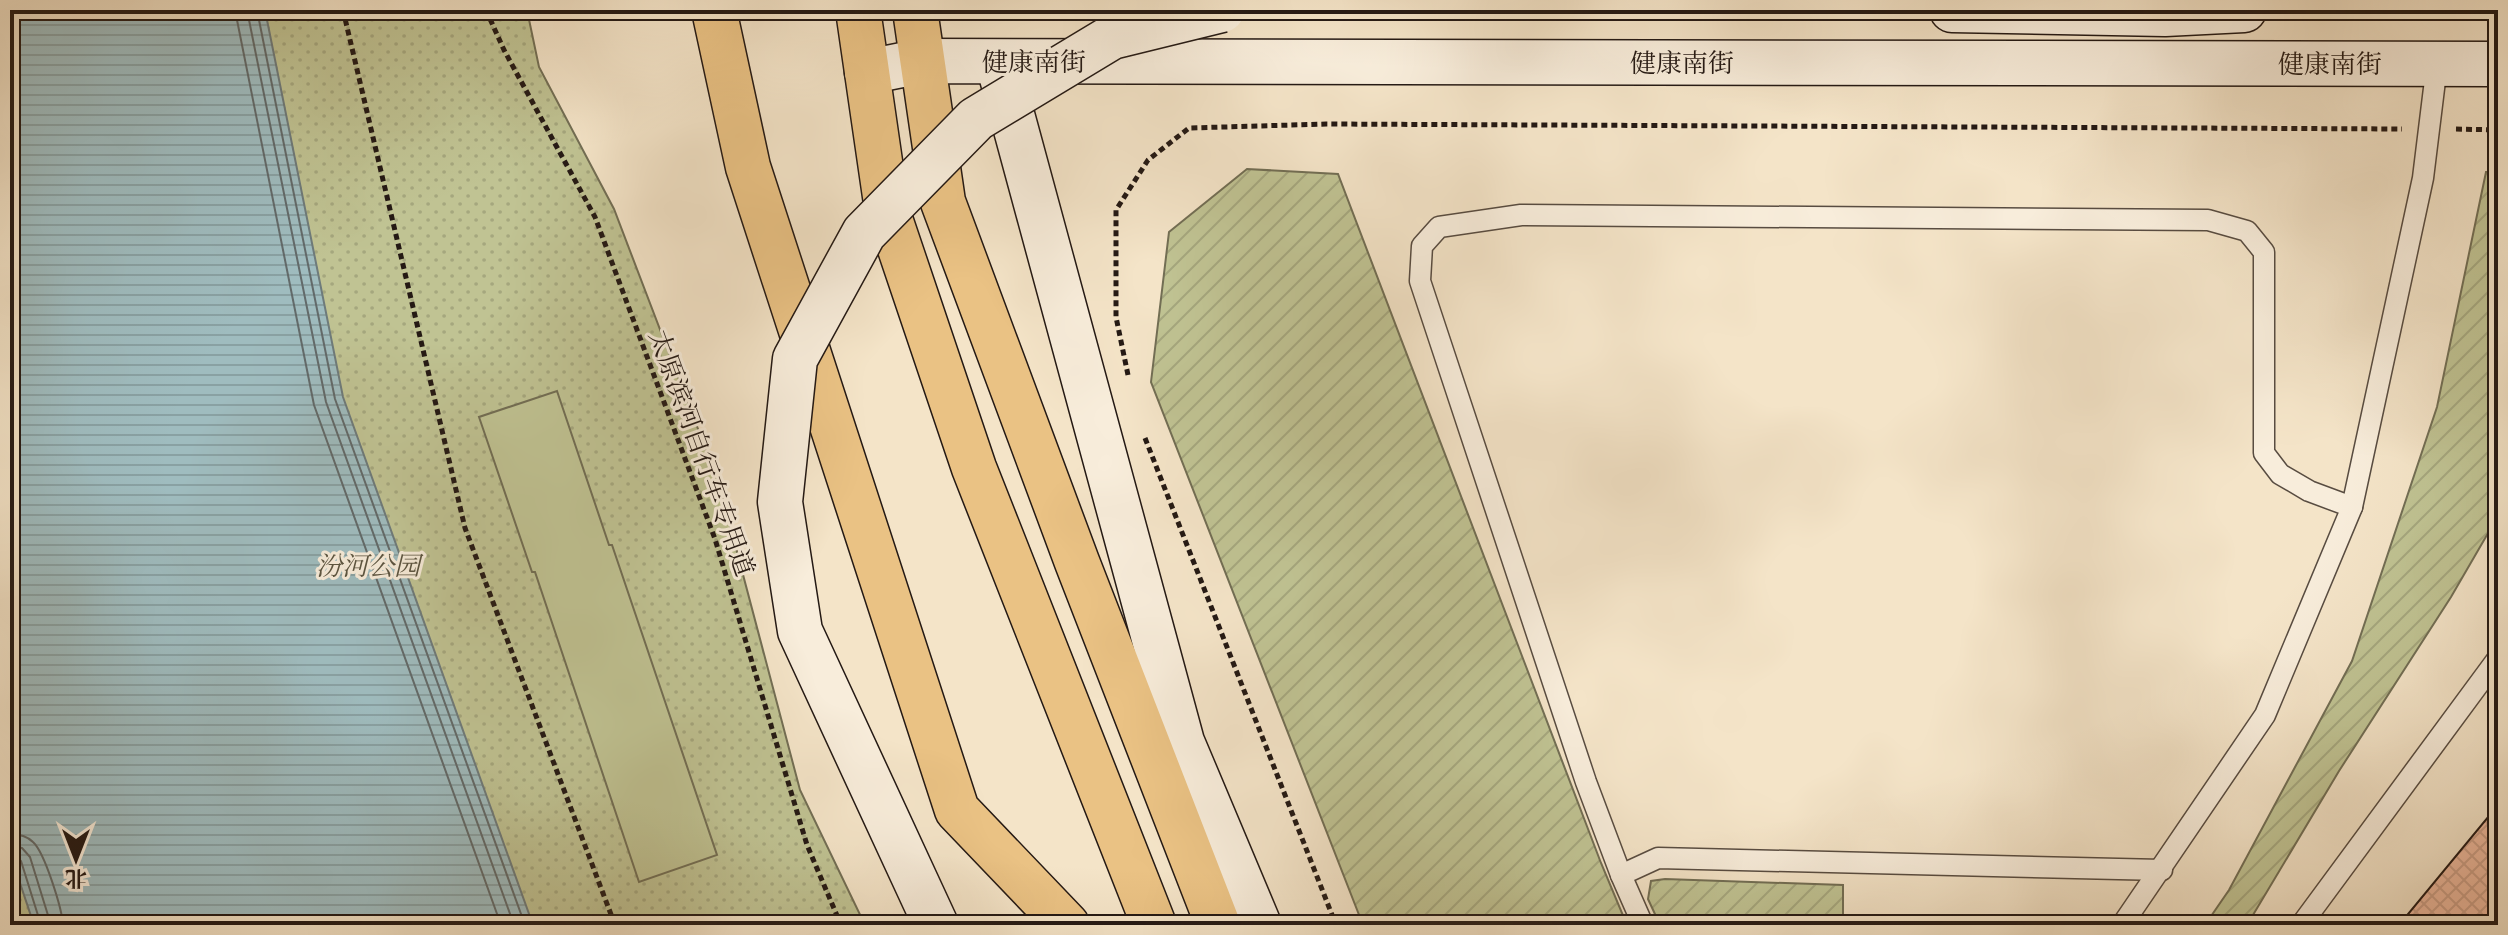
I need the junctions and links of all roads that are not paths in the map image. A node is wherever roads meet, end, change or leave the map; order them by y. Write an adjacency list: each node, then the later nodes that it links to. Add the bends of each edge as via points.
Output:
1 (714, 10): 17 (highway, via 748,167 957,810)
2 (858, 10): 11 (highway)
3 (915, 10): 7 (highway)
4 (1222, 10): 16 (main road, bridge, via 1112,37 976,119 864,233 795,359 780,502 800,631)
5 (1952, 10): 6 (main road)
6 (2244, 10)
7 (922, 61): 8 (main road, 健康南街); 11 (main road, 健康南街); 19 (highway, via 943,202)
8 (998, 62): 9 (main road, 健康南街); 20 (main road, via 1182,742)
9 (2437, 64): 10 (main road, 健康南街); 12 (lane, via 2423,178)
10 (2498, 64)
11 (867, 72): 18 (highway, via 887,210 897,241 974,468)
12 (2352, 507): 14 (lane, via 2265,715); 15 (lane, via 2280,474 2264,453 2264,252 2247,231 2208,220 1537,215 1439,227 1422,246 1420,281)
13 (2498, 658): 23 (lane)
14 (2162, 870): 15 (lane, via 1658,858); 22 (lane)
15 (1621, 875): 21 (lane)
16 (936, 925)
17 (1067, 925)
18 (1154, 925)
19 (1218, 925)
20 (1259, 925)
21 (1643, 925)
22 (2122, 925)
23 (2301, 925)

